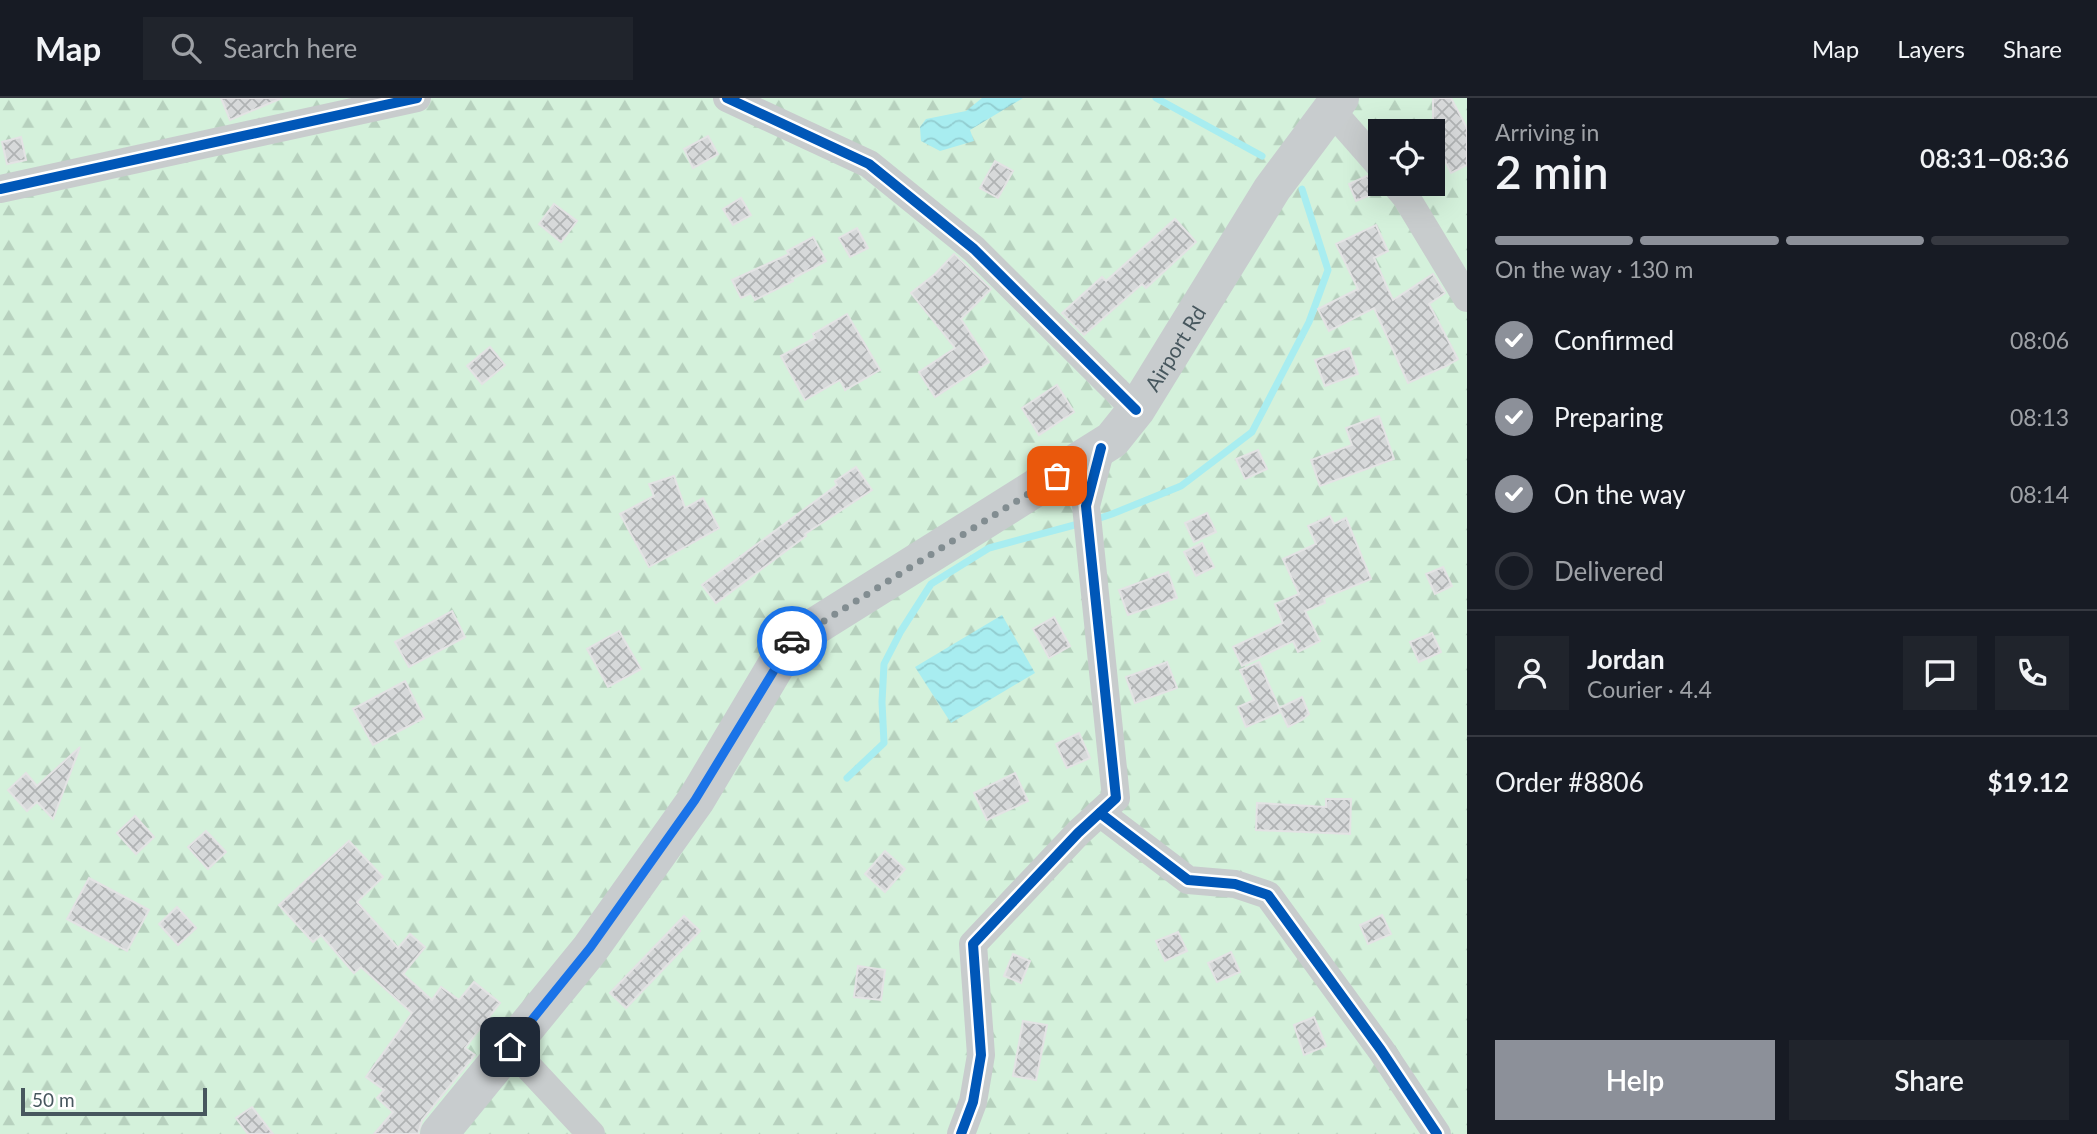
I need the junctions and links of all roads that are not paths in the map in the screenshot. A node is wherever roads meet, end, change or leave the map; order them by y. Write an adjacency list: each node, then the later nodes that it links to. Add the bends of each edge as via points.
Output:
1 (417, 98): 5 (street)
2 (727, 98): 8 (street, via 869,164 974,249)
3 (1336, 104): 4 (street); 8 (main road, Airport Rd, via 1272,189)
4 (1368, 149)
5 (0, 189)
6 (1405, 196): 7 (street)
7 (1467, 298)
8 (1136, 410): 9 (main road, Airport Rd)
9 (1101, 448): 10 (street, via 1086,506 1116,798); 11 (main road, Airport Rd, via 790,642 695,800 590,948)
10 (1100, 813): 14 (street, via 973,944 981,1055 973,1102); 15 (street, via 1188,880 1235,884 1268,895)
11 (510, 1047): 12 (main road, Airport Rd); 13 (street)
12 (439, 1134)
13 (591, 1134)
14 (961, 1134)
15 (1437, 1134)

